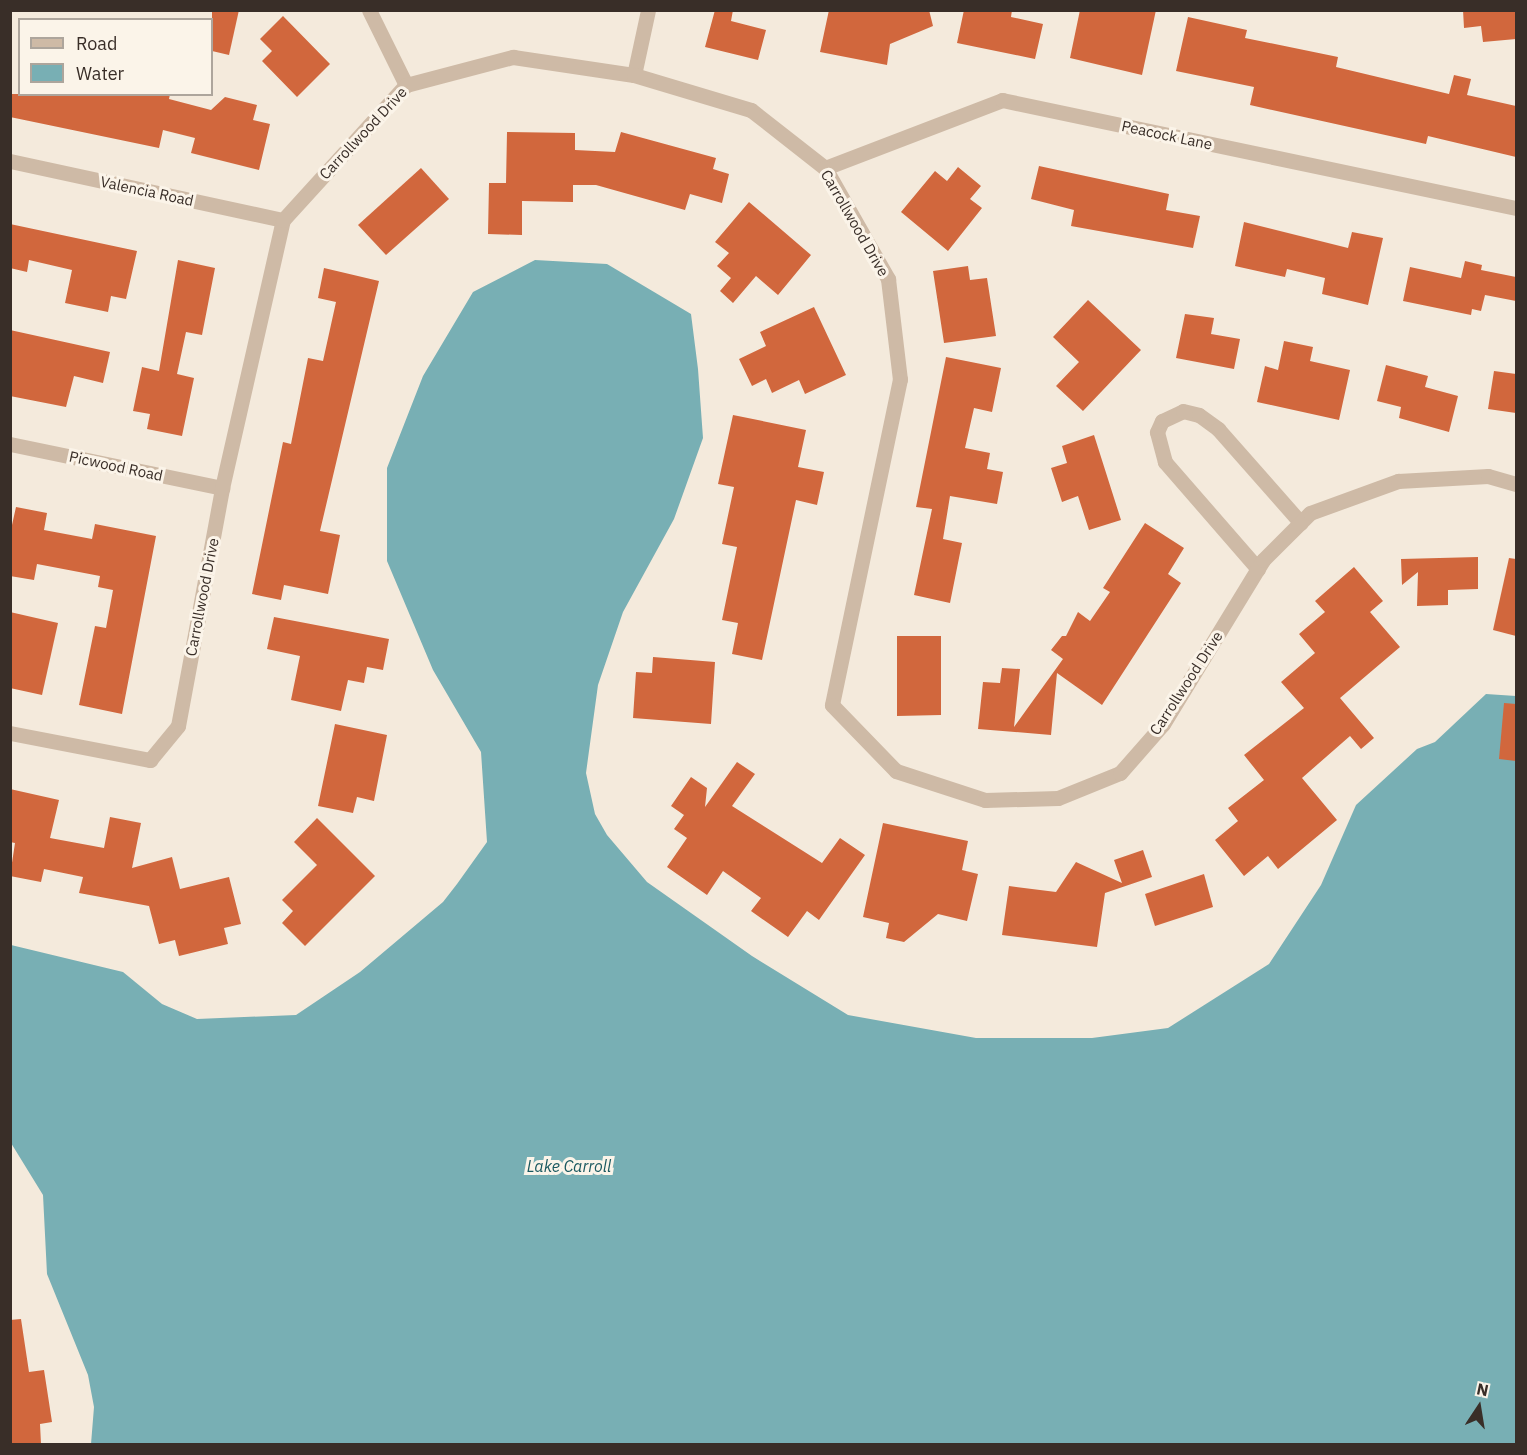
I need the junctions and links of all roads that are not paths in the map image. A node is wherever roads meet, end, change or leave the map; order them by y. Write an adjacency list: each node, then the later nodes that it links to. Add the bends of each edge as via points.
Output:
1 (369, 10): 4 (street)
2 (648, 10): 3 (street)
3 (634, 75): 4 (street, Carrollwood Drive, via 513,57); 6 (street, Carrollwood Drive, via 751,110)
4 (406, 85): 8 (street, Carrollwood Drive)
5 (10, 162): 8 (street, Valencia Road)
6 (825, 168): 7 (street, Peacock Lane, via 1002,100); 13 (street, Carrollwood Drive, via 888,279 900,379 832,705 896,771 985,800 1058,798 1120,773 1164,724)
7 (1516, 208)
8 (283, 220): 11 (street, Carrollwood Drive)
9 (10, 444): 11 (street, Picwood Road)
10 (1516, 484): 12 (street, Carrollwood Drive, via 1488,476 1398,481 1310,513)
11 (222, 488): 14 (street, Carrollwood Drive, via 178,726 150,760)
12 (1300, 523): 13 (street, Carrollwood Drive); 13 (street, via 1218,429 1199,415 1183,411 1162,421 1157,432 1165,462)
13 (1258, 568)
14 (10, 733)

